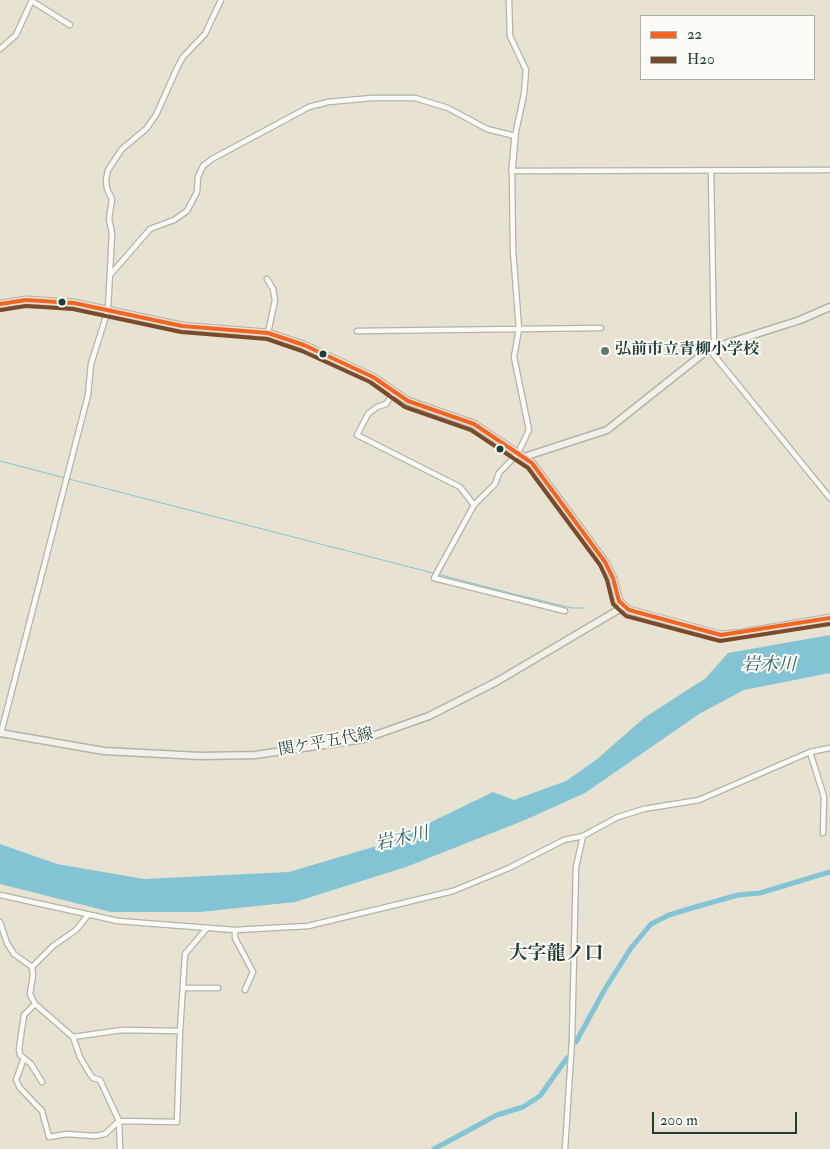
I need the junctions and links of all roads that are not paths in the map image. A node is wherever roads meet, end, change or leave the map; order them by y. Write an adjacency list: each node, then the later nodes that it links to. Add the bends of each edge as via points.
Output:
1 (222, 0): 10 (street, via 205,34 178,66 156,115 146,129 122,149 108,170 107,189 112,199)
2 (510, 0): 6 (street, via 510,36 526,70)
3 (32, 1): 4 (street); 5 (street, via 16,35)
4 (70, 25)
5 (0, 49)
6 (515, 136): 8 (street); 10 (street, via 487,129 448,108 416,98 372,98 309,107 203,166 198,176 197,192 187,211 150,230)
7 (830, 170): 9 (street)
8 (512, 171): 9 (street); 15 (street, via 513,250)
9 (711, 171): 19 (street)
10 (111, 274): 14 (street)
11 (267, 279): 18 (street, via 273,288 274,300)
12 (0, 304): 14 (main road, via 26,300 62,302)
13 (830, 307): 19 (main road)
14 (108, 310): 18 (main road, via 182,326); 27 (street, via 93,357 88,395)
15 (519, 328): 16 (street); 17 (street); 21 (street, via 514,357 522,405 529,425)
16 (601, 328)
17 (357, 331)
18 (268, 333): 20 (main road, via 360,370)
19 (712, 348): 21 (main road, via 607,430); 22 (street)
20 (394, 392): 21 (main road, via 414,404 474,424); 23 (street, via 386,404 368,414 356,435 460,488)
21 (521, 455): 23 (street, via 498,473 495,484); 24 (main road, via 540,471 605,562)
22 (830, 498)
23 (474, 505): 25 (street, via 434,578)
24 (623, 607): 26 (main road, via 658,620 720,635); 27 (main road, 関ケ平五代線, via 496,682 429,716 364,739 255,755 201,756 104,750)
25 (565, 611)
26 (830, 618)
27 (1, 733)
28 (830, 748): 29 (street)
29 (810, 752): 30 (street, via 824,797); 31 (street, via 699,800 618,817)
30 (823, 833)
31 (583, 836): 36 (street, via 564,840 453,891 308,926); 49 (street, via 576,867 572,1040)
32 (0, 895): 33 (street)
33 (88, 915): 35 (street); 38 (street, via 76,930 52,946)
34 (0, 922): 37 (street)
35 (207, 928): 36 (street); 39 (street, via 185,954)
36 (235, 930): 41 (street, via 235,938 253,972)
37 (2, 933): 38 (street, via 14,954)
38 (32, 967): 42 (street, via 30,994)
39 (184, 988): 40 (street); 43 (street)
40 (218, 988)
41 (245, 990)
42 (35, 1004): 44 (street); 45 (street, via 24,1015 19,1049)
43 (180, 1032): 44 (street, via 122,1030); 47 (street, via 177,1122)
44 (73, 1037): 47 (street, via 80,1057 93,1078 100,1080)
45 (24, 1058): 46 (street); 47 (street, via 16,1080 42,1111 49,1137 105,1134)
46 (42, 1082)
47 (120, 1121): 48 (street)
48 (120, 1149)
49 (565, 1149)

